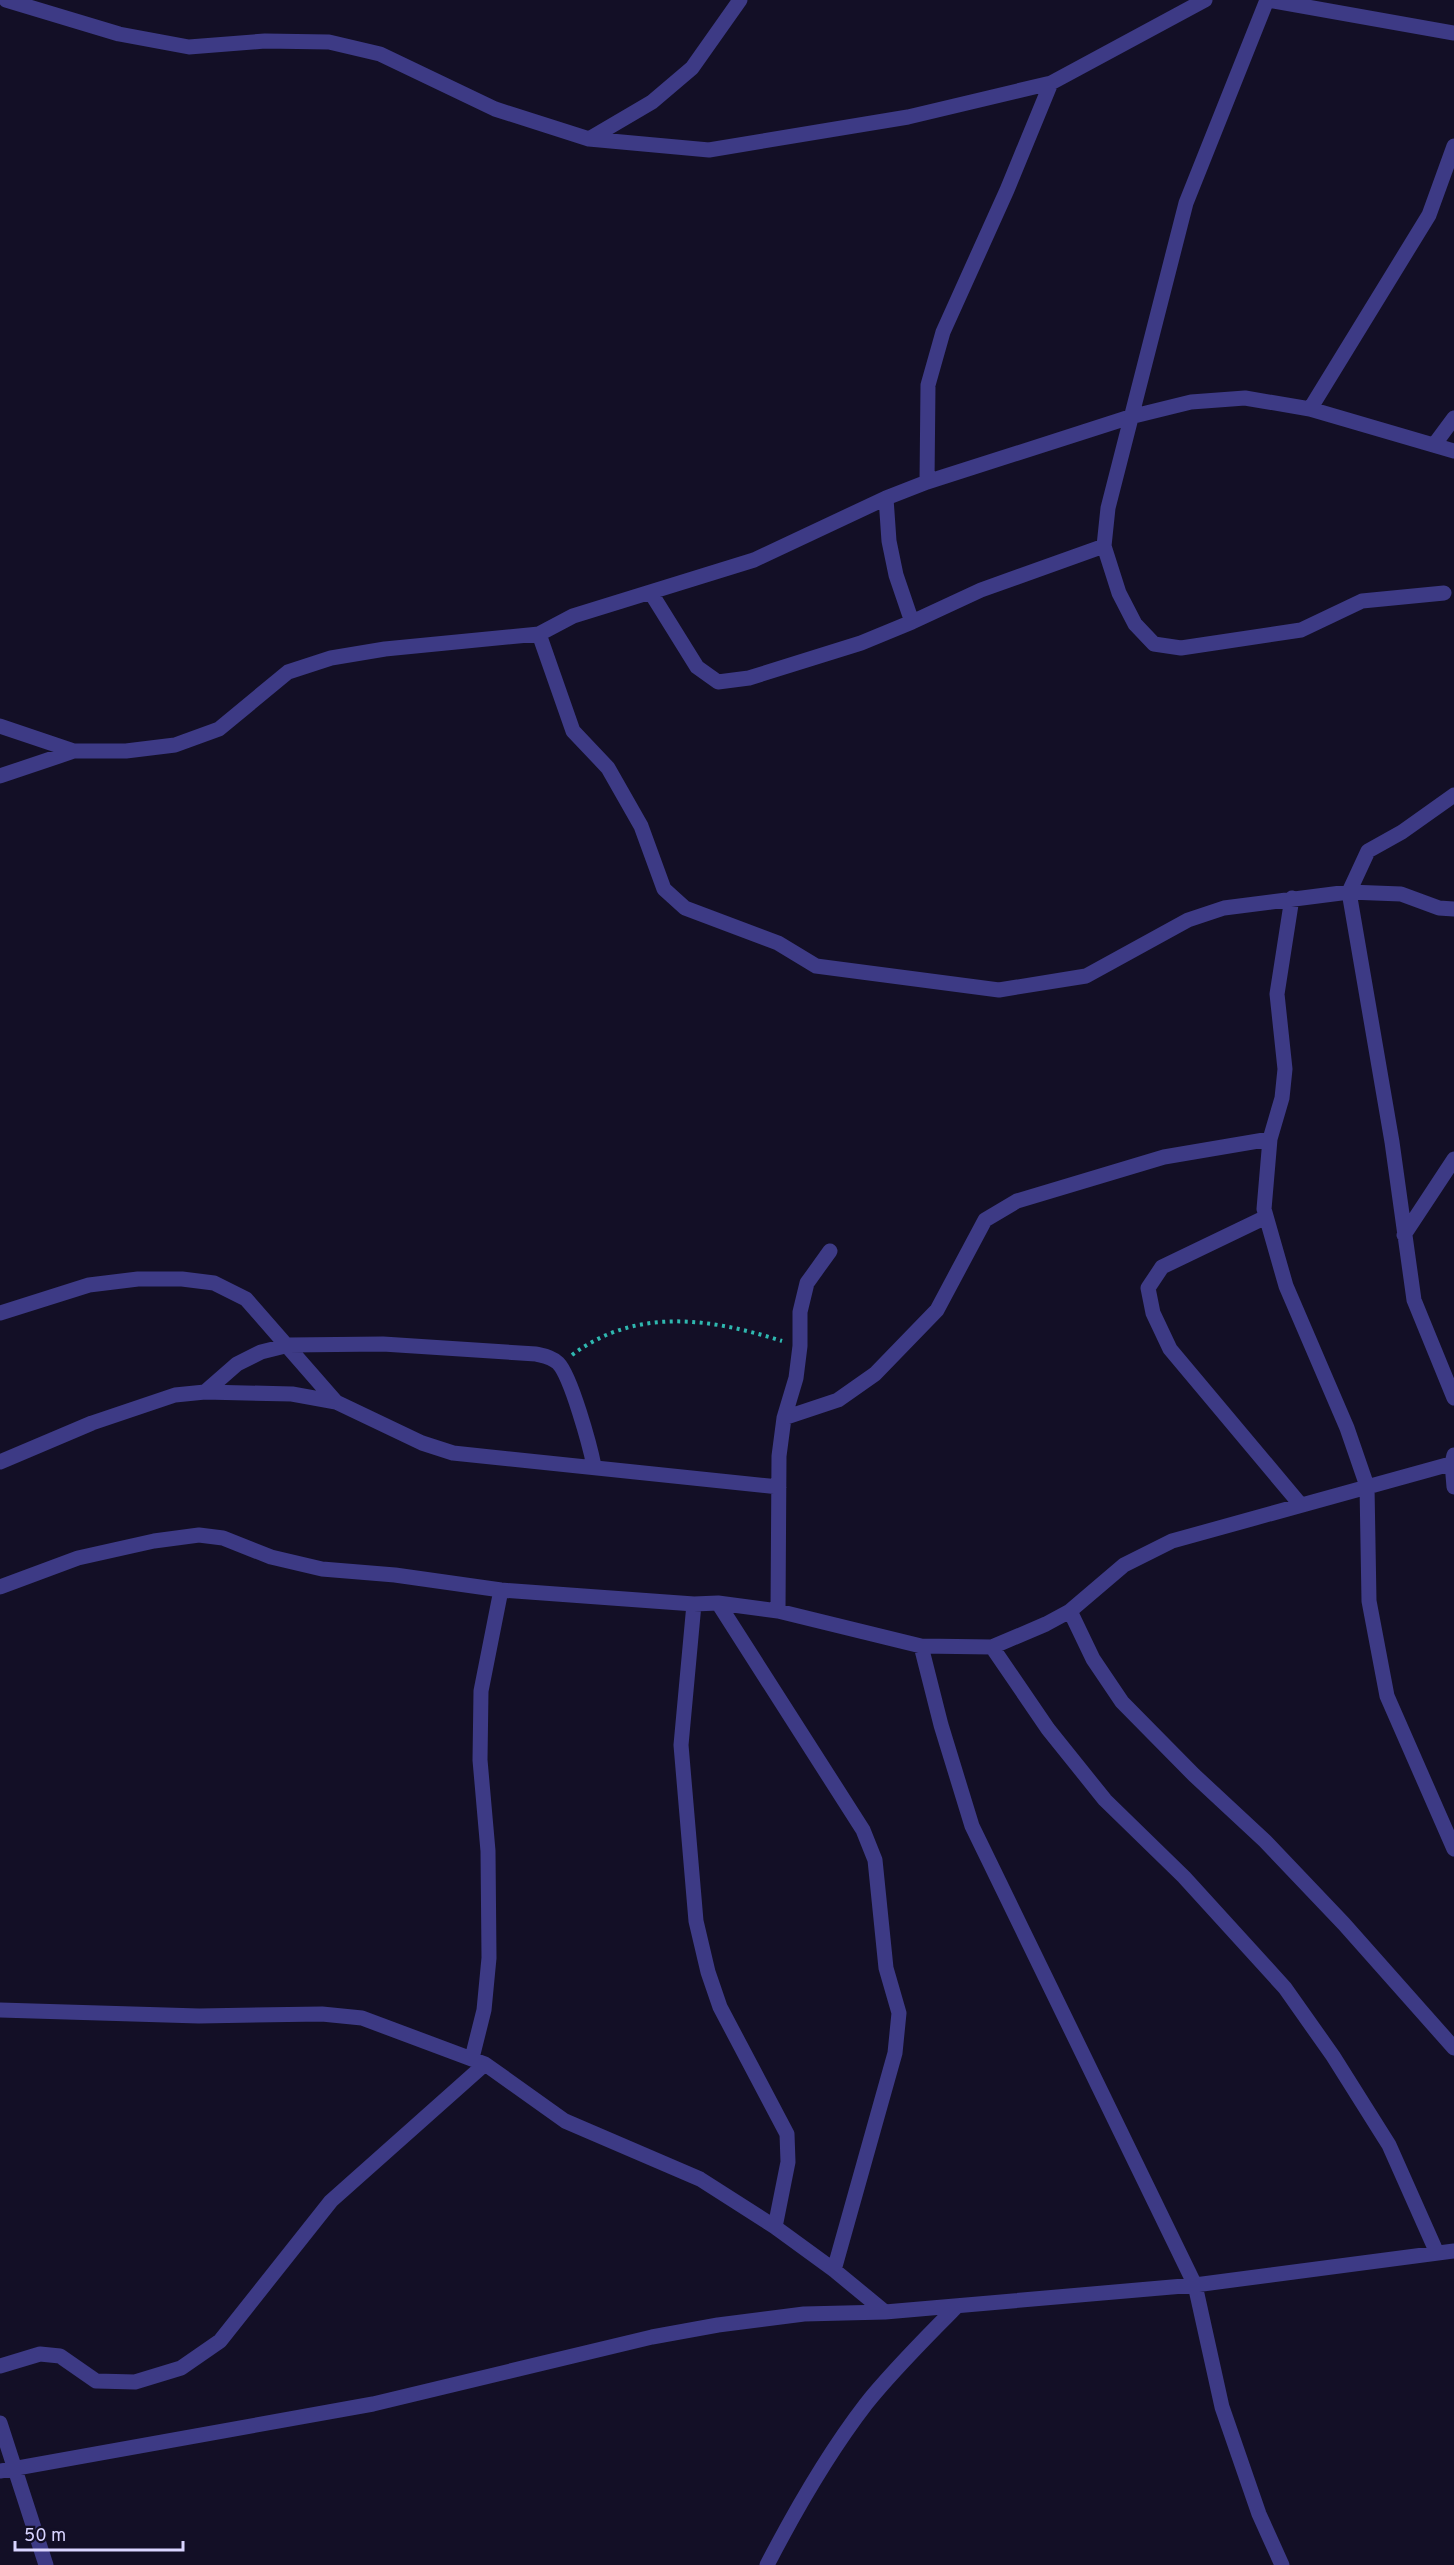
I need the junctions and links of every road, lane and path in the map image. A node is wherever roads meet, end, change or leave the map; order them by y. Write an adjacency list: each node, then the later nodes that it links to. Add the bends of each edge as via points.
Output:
1 (6, 0): 7 (street, via 119,34 189,47 265,40 329,42 380,54 495,109)
2 (740, 0): 7 (street, via 692,68 652,102)
3 (1205, 0): 6 (street)
4 (1268, 0): 5 (street); 10 (street, via 1186,203)
5 (1454, 33)
6 (1051, 83): 7 (street, via 908,117 709,150); 14 (street, via 943,332 928,385)
7 (589, 139)
8 (1454, 146): 9 (street, via 1430,215)
9 (1310, 409): 10 (street, via 1245,398 1191,402); 12 (street)
10 (1130, 417): 14 (street); 16 (street, via 1107,508)
11 (1454, 418): 12 (street)
12 (1434, 445): 13 (street)
13 (1454, 451)
14 (927, 482): 15 (street)
15 (886, 498): 17 (street, via 754,560); 19 (street, via 896,575)
16 (1104, 546): 18 (street, via 1119,593 1135,624 1154,644 1181,648 1301,630 1362,601); 19 (street, via 981,590)
17 (651, 593): 19 (street, via 697,668 718,682 748,678 861,643); 20 (street, via 573,616)
18 (1444, 593)
19 (912, 622)
20 (539, 634): 22 (street, via 331,658 288,672 219,729 175,745 126,751); 26 (street, via 573,731 609,768 641,825 664,889 685,908 778,943 816,966 999,990 1086,976 1188,920 1224,908)
21 (0, 726): 22 (street)
22 (75, 751): 23 (street)
23 (0, 776)
24 (1454, 795): 25 (street, via 1368,851)
25 (1349, 892): 26 (street); 27 (street, via 1401,894 1439,908); 31 (street)
26 (1292, 898): 28 (street, via 1277,994 1285,1069 1282,1098)
27 (1454, 909)
28 (1270, 1139): 30 (street); 40 (street, via 1164,1157 1017,1201 985,1220 937,1310 874,1374 838,1400)
29 (1454, 1159): 31 (street)
30 (1266, 1217): 45 (street, via 1286,1286 1347,1428); 47 (street, via 1162,1267 1148,1288 1153,1313 1170,1349)
31 (1404, 1236): 38 (street, via 1414,1300)
32 (830, 1251): 35 (street, via 807,1283 800,1312)
33 (0, 1313): 34 (street, via 89,1285 182,1279 214,1283 246,1299)
34 (289, 1345): 36 (street, via 383,1344 536,1354); 37 (street, via 261,1352 237,1364); 39 (street)
35 (800, 1346): 36 (path, via 741,1328 670,1320 627,1326 591,1341); 40 (street, via 796,1378)
36 (559, 1364): 43 (street, via 587,1432)
37 (205, 1392): 39 (street, via 292,1394); 41 (street, via 175,1395)
38 (1454, 1398)
39 (336, 1402): 43 (street, via 422,1443 453,1453)
40 (784, 1418): 44 (street)
41 (3, 1459)
42 (1453, 1460): 45 (street); 46 (street)
43 (594, 1466): 44 (street)
44 (779, 1486): 52 (street)
45 (1367, 1486): 47 (street); 56 (street, via 1369,1601 1387,1696)
46 (1454, 1486)
47 (1300, 1504): 53 (street, via 1172,1541 1124,1565)
48 (0, 1587): 49 (street, via 78,1558 199,1534 322,1569)
49 (501, 1590): 51 (street); 59 (street, via 481,1691 480,1760 488,1851 489,1958)
50 (718, 1603): 51 (street); 52 (street); 63 (street, via 851,1810 875,1860 886,1968 899,2013 895,2053)
51 (694, 1604): 60 (street, via 681,1745 696,1921 720,2007 787,2134 788,2162)
52 (778, 1611): 54 (street)
53 (1070, 1611): 55 (street); 58 (street, via 1093,1659 1122,1702 1265,1841)
54 (921, 1646): 55 (street); 64 (street, via 972,1826)
55 (992, 1647): 62 (street, via 1048,1730 1104,1800 1185,1877 1285,1988 1334,2056 1389,2145)
56 (1454, 1849)
57 (0, 2010): 59 (street, via 199,2016 322,2014 362,2019)
58 (1454, 2048)
59 (478, 2061): 60 (street, via 566,2121 700,2179); 67 (street, via 331,2201 220,2341 181,2368 135,2382 96,2381 60,2356 40,2354)
60 (775, 2227): 63 (street)
61 (1454, 2251): 62 (street)
62 (1437, 2253): 64 (street)
63 (834, 2270): 66 (street)
64 (1195, 2285): 65 (street); 72 (street, via 1222,2407 1259,2514)
65 (957, 2306): 66 (street); 71 (street, via 866,2405 798,2507)
66 (885, 2312): 69 (street, via 804,2314 674,2332 373,2404)
67 (0, 2366)
68 (0, 2423): 69 (street)
69 (7, 2469): 70 (street)
70 (46, 2565)
71 (767, 2565)
72 (1282, 2565)

